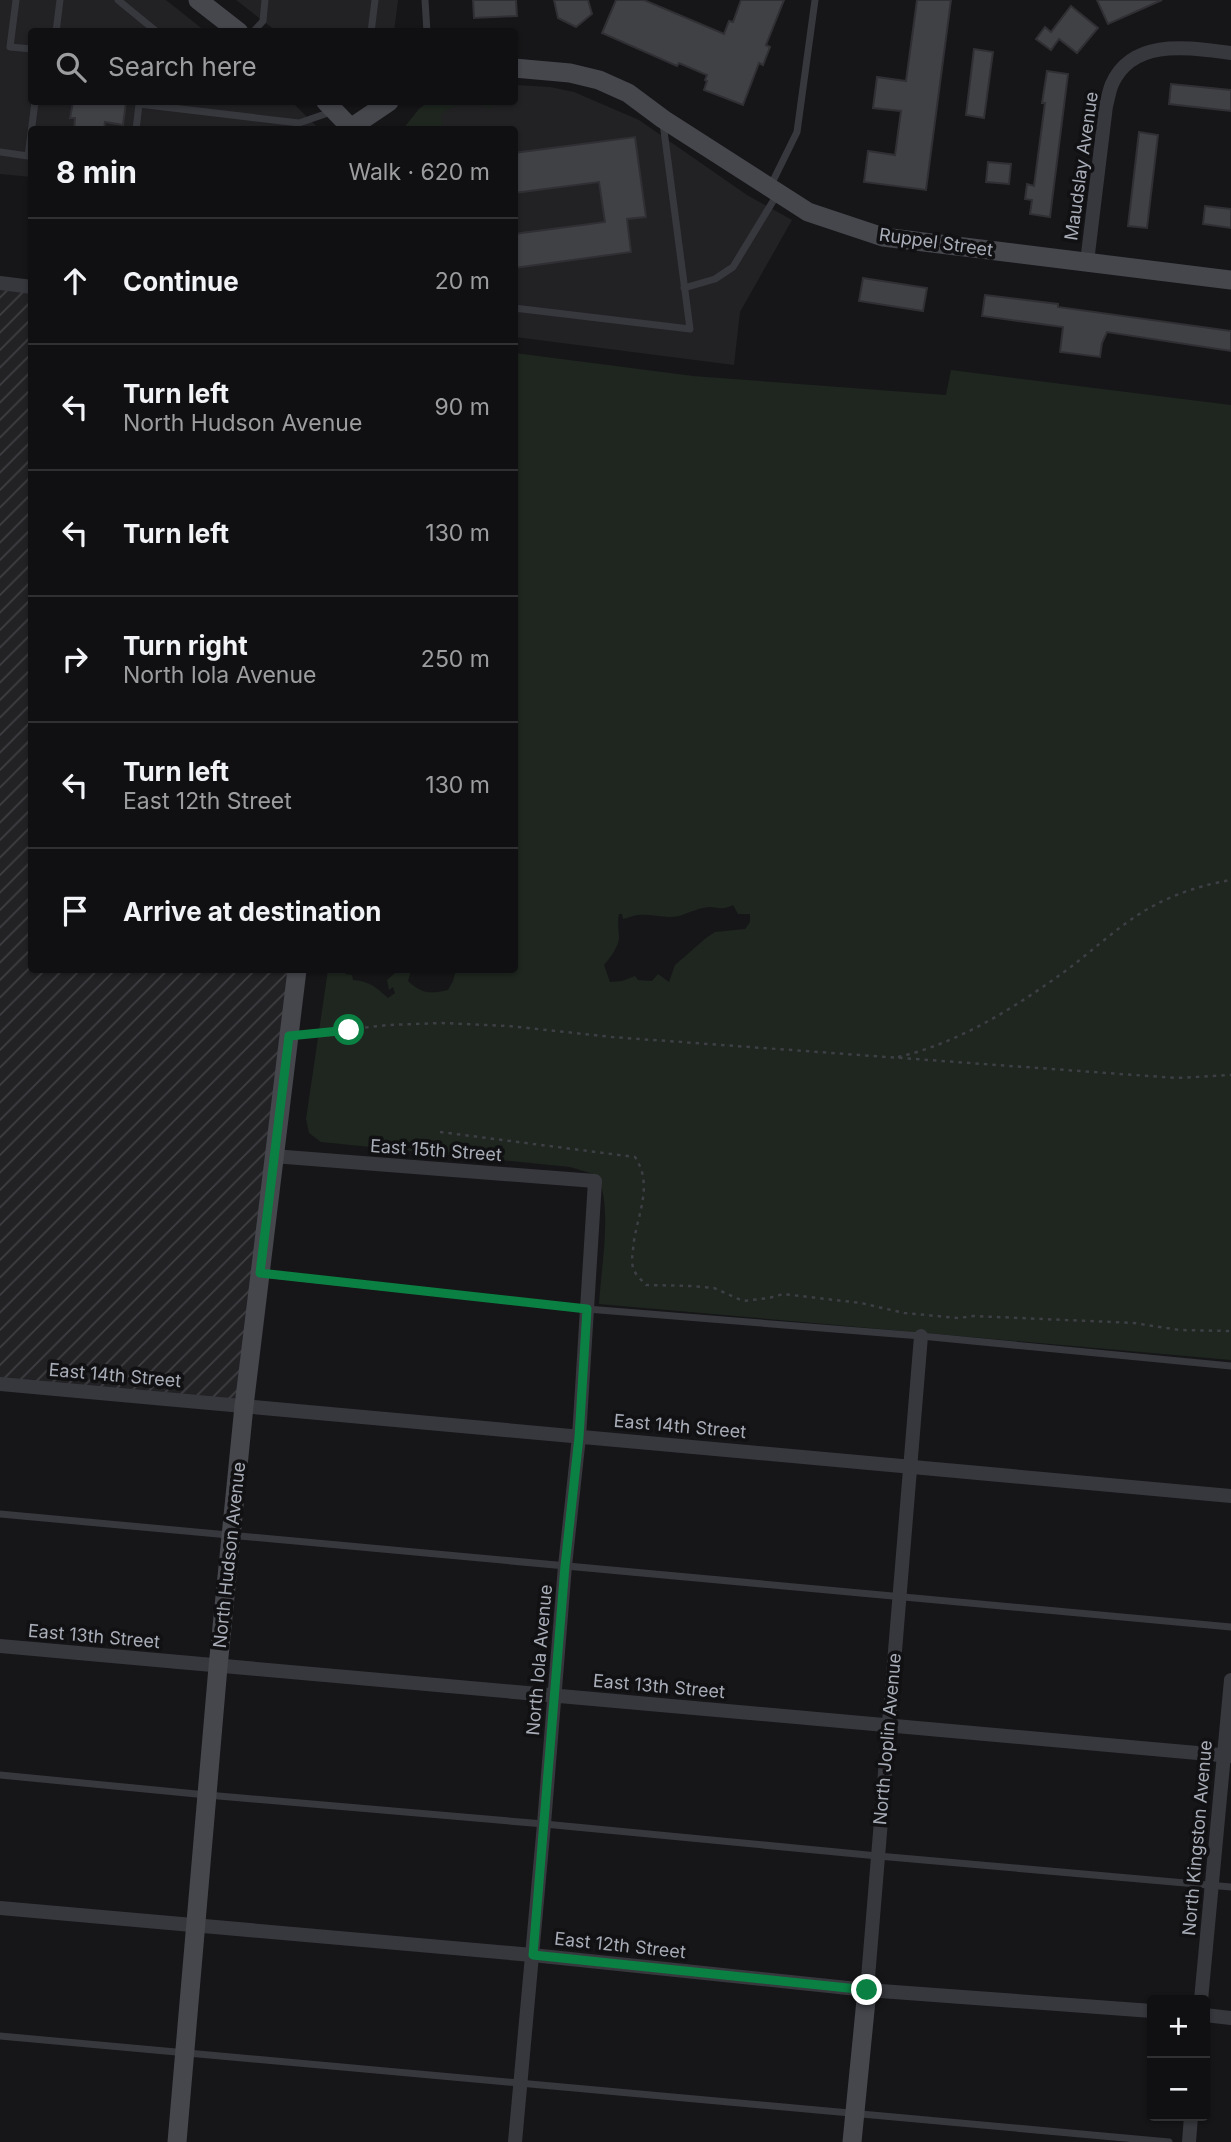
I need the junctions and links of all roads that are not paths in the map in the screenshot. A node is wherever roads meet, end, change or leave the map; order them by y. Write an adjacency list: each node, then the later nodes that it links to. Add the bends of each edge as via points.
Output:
1 (16, 0): 15 (lane, via 10,47)
2 (60, 0): 9 (lane)
3 (118, 0): 10 (lane)
4 (198, 0): 11 (main road)
5 (265, 0): 12 (lane, via 263,21)
6 (375, 0): 13 (lane)
7 (425, 0): 14 (lane)
8 (815, 0): 30 (lane, via 797,132)
9 (56, 28)
10 (152, 28)
11 (234, 28)
12 (257, 28)
13 (372, 28)
14 (427, 28)
15 (28, 49)
16 (1231, 53): 31 (street, Maudslay Avenue, via 1187,47 1142,53 1125,65 1112,83 1105,106)
17 (518, 68): 23 (main road, Ruppel Street, via 599,80 628,93)
18 (35, 105): 24 (lane)
19 (139, 105): 25 (lane)
20 (147, 105): 22 (lane, via 299,123)
21 (382, 105): 27 (main road)
22 (330, 106): 26 (main road)
23 (663, 119): 30 (main road, Ruppel Street); 35 (lane)
24 (32, 126)
25 (136, 126)
26 (351, 126)
27 (356, 126)
28 (0, 152): 29 (lane)
29 (28, 156)
30 (774, 190): 31 (main road, Ruppel Street, via 808,212 883,237); 35 (lane, via 733,267 715,279)
31 (1087, 262): 32 (main road, Ruppel Street)
32 (1231, 280)
33 (0, 283): 34 (street)
34 (28, 286)
35 (684, 288): 36 (lane, via 690,329)
36 (518, 308)
37 (297, 973): 38 (main road, North Hudson Avenue)
38 (273, 1156): 39 (street, East 15th Street); 40 (main road, North Hudson Avenue)
39 (595, 1181): 41 (street, North Iola Avenue)
40 (260, 1273): 41 (lane); 45 (main road, North Hudson Avenue)
41 (587, 1309): 42 (lane); 46 (street, North Iola Avenue)
42 (921, 1336): 43 (lane); 47 (street, North Joplin Avenue)
43 (1231, 1366)
44 (0, 1384): 45 (street, East 14th Street)
45 (244, 1406): 46 (street, East 14th Street); 50 (main road, North Hudson Avenue)
46 (579, 1437): 47 (street, East 14th Street); 51 (street, North Iola Avenue)
47 (910, 1465): 48 (street, East 14th Street); 52 (street, North Joplin Avenue)
48 (1231, 1496)
49 (0, 1514): 50 (lane)
50 (231, 1536): 51 (lane); 55 (main road, North Hudson Avenue)
51 (565, 1566): 52 (lane); 57 (street, North Iola Avenue)
52 (899, 1595): 53 (lane); 58 (street, North Joplin Avenue)
53 (1231, 1627)
54 (0, 1647): 55 (street, East 13th Street)
55 (218, 1667): 57 (street, East 13th Street); 61 (main road, North Hudson Avenue)
56 (1231, 1680): 59 (street, North Kingston Avenue)
57 (555, 1696): 58 (street, East 13th Street); 62 (street, North Iola Avenue)
58 (888, 1726): 59 (street, East 13th Street); 63 (street, North Joplin Avenue)
59 (1228, 1756): 64 (street, North Kingston Avenue)
60 (0, 1774): 61 (lane)
61 (207, 1796): 62 (lane); 67 (main road, North Hudson Avenue)
62 (544, 1824): 63 (lane); 68 (street, North Iola Avenue)
63 (878, 1856): 64 (lane); 69 (street, North Joplin Avenue)
64 (1213, 1885): 65 (lane); 70 (street, North Kingston Avenue)
65 (1231, 1887)
66 (0, 1908): 67 (street, East 12th Street)
67 (195, 1926): 68 (street, East 12th Street); 75 (main road, North Hudson Avenue)
68 (533, 1955): 69 (street, East 12th Street); 76 (street, North Iola Avenue)
69 (867, 1990): 71 (street, East 12th Street); 77 (main road, North Joplin Avenue)
70 (1202, 1995)
71 (1147, 2011)
72 (1210, 2016): 73 (street)
73 (1231, 2018)
74 (0, 2036): 75 (lane)
75 (184, 2054): 76 (lane); 79 (main road, North Hudson Avenue)
76 (520, 2084): 77 (lane); 80 (street, North Iola Avenue)
77 (855, 2114): 81 (main road, North Joplin Avenue); 82 (lane)
78 (1191, 2121): 83 (street)
79 (177, 2142)
80 (515, 2142)
81 (852, 2142)
82 (1169, 2142)
83 (1189, 2142)

